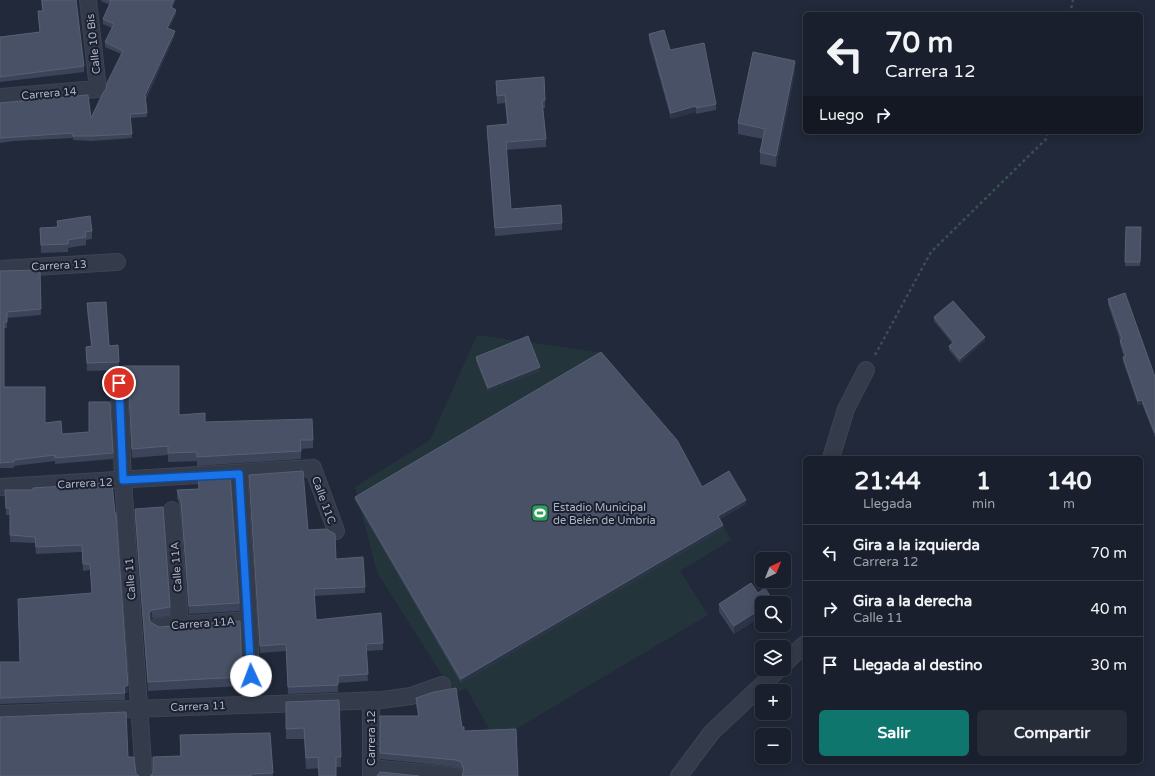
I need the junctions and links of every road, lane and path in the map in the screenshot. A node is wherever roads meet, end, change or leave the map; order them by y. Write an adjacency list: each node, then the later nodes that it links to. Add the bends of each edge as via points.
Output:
1 (88, 0): 4 (street, Calle 10 Bis)
2 (1073, 0): 3 (path)
3 (1070, 12)
4 (98, 89): 5 (street, Carrera 14)
5 (0, 97)
6 (1047, 134): 9 (path, via 1046,139 931,252)
7 (117, 262): 8 (street, Carrera 13)
8 (0, 268)
9 (866, 370): 11 (street, via 846,409)
10 (119, 383): 14 (street, Calle 11)
11 (832, 456)
12 (313, 468): 13 (street, Carrera 12); 17 (street, Calle 11C)
13 (239, 474): 14 (street, Carrera 12); 18 (street)
14 (123, 480): 15 (street, Carrera 12); 27 (street, Calle 11)
15 (0, 487)
16 (172, 510): 19 (street, Calle 11A)
17 (336, 532)
18 (249, 620): 19 (street, Carrera 11A); 26 (street)
19 (180, 624): 20 (street, Carrera 11A)
20 (158, 626)
21 (803, 646): 22 (street)
22 (791, 657)
23 (772, 676): 32 (street, via 712,732)
24 (442, 685): 25 (street, Carrera 11, via 411,696)
25 (371, 700): 26 (street, Carrera 11); 29 (street, Carrera 12)
26 (252, 704): 27 (street, Carrera 11)
27 (140, 708): 28 (street, Carrera 11); 30 (street, Calle 11)
28 (0, 714)
29 (371, 772): 31 (street)
30 (144, 776)
31 (455, 776)
32 (679, 776)

